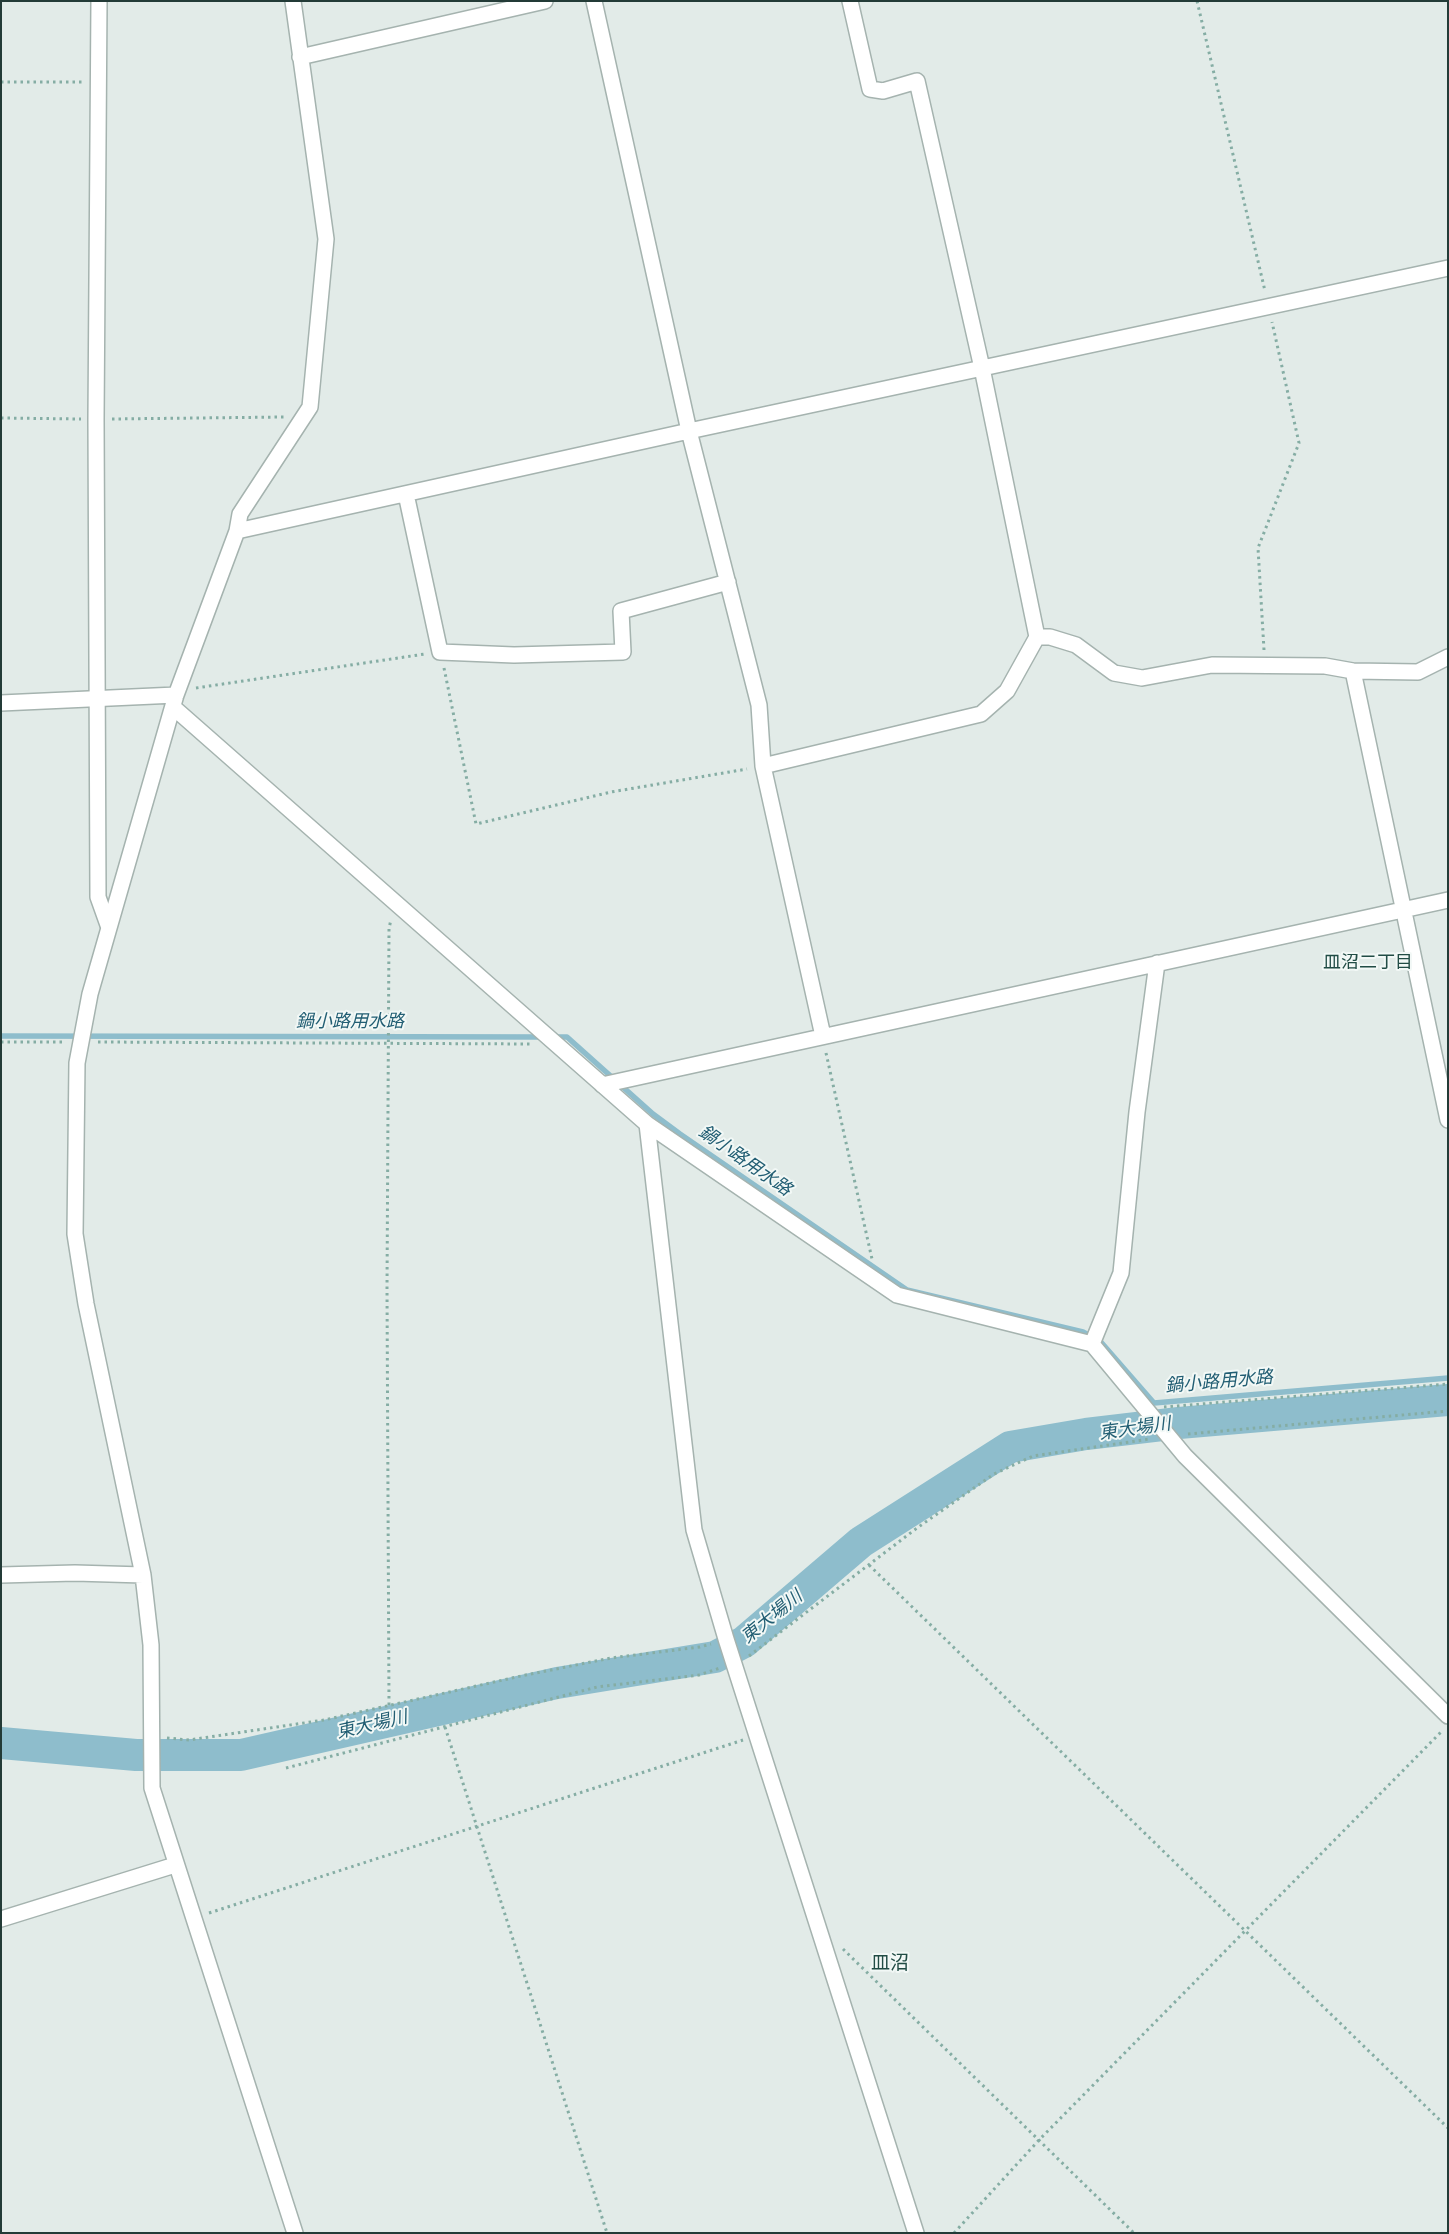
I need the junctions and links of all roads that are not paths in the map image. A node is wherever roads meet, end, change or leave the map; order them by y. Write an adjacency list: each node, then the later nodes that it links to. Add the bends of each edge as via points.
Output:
1 (99, 1): 17 (street)
2 (292, 1): 6 (street)
3 (545, 1): 6 (street)
4 (594, 1): 9 (street)
5 (850, 1): 8 (street, via 870,89 883,91 917,81)
6 (300, 57): 11 (street, via 326,239 310,407 240,514)
7 (1448, 268): 8 (street)
8 (982, 368): 9 (street); 13 (street)
9 (689, 431): 10 (street); 12 (street)
10 (406, 494): 11 (street); 12 (street, via 440,652 514,655 623,652 621,611)
11 (237, 531): 16 (street)
12 (728, 582): 19 (street, via 759,705)
13 (1037, 637): 15 (street, via 1050,637 1076,645 1114,673 1142,678 1212,666 1325,666); 19 (street, via 1007,691 981,714)
14 (1448, 656): 15 (street, via 1418,672)
15 (1353, 670): 21 (street)
16 (176, 698): 17 (street); 22 (street); 25 (street, via 395,903)
17 (96, 699): 18 (street); 22 (street, via 98,897)
18 (1, 703)
19 (763, 766): 24 (street)
20 (1448, 900): 21 (street)
21 (1403, 910): 23 (street); 26 (street)
22 (108, 925): 30 (street, via 77,1063 75,1234 86,1304)
23 (1157, 963): 24 (street); 28 (street, via 1137,1112 1122,1272)
24 (823, 1036): 25 (street)
25 (602, 1085): 27 (street)
26 (1448, 1120)
27 (647, 1124): 28 (street, via 897,1296); 35 (street, via 694,1530)
28 (1092, 1344): 31 (street, via 1192,1464)
29 (1, 1574): 30 (street)
30 (143, 1575): 32 (street, via 151,1645 150,1772)
31 (1448, 1716)
32 (175, 1865): 33 (street); 34 (street)
33 (1, 1919)
34 (295, 2233)
35 (916, 2233)

